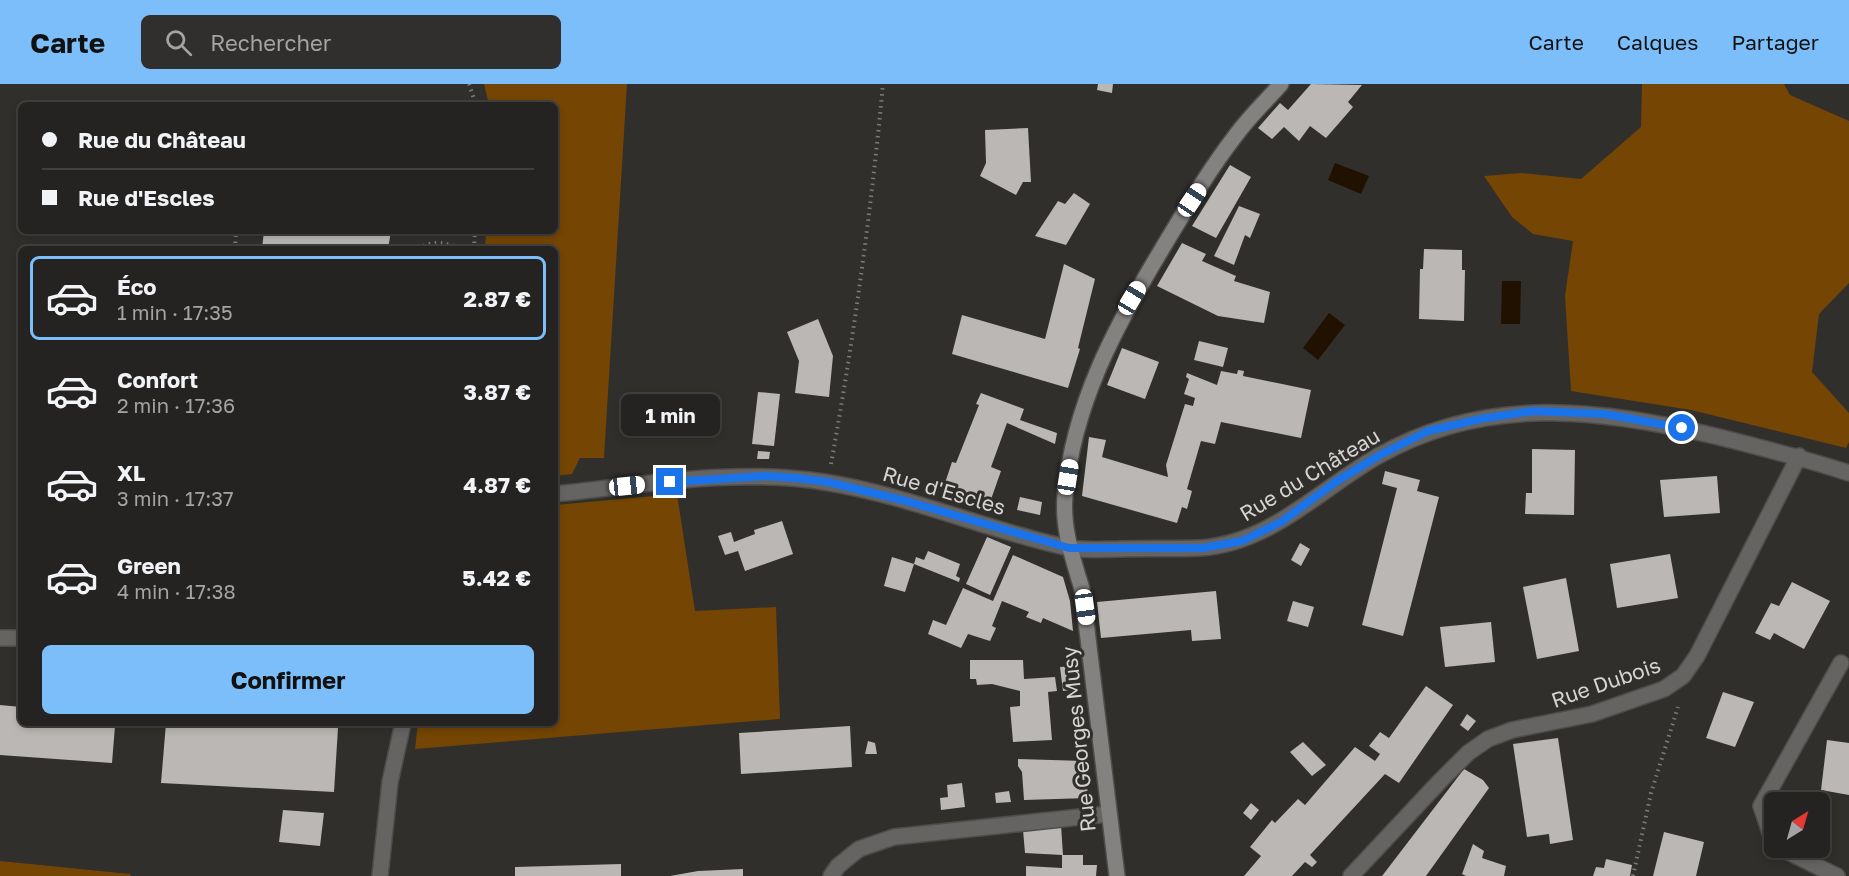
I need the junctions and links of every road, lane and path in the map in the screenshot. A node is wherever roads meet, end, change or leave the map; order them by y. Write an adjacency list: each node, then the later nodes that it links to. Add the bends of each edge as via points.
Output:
1 (469, 84): 4 (path)
2 (883, 84): 9 (path, via 860,298)
3 (1281, 84): 11 (street, Rue Georges Musy, via 1236,135 1192,200 1132,298 1098,365 1074,436 1065,498)
4 (475, 102)
5 (422, 246): 6 (path)
6 (454, 246)
7 (1799, 456): 8 (street, Rue du Château); 11 (street, Rue du Château, via 1605,414 1533,411 1428,431 1380,455 1281,522 1242,541 1203,548); 15 (street, Rue Dubois, via 1697,656)
8 (1849, 473)
9 (828, 482): 10 (street, Rue d'Escles, via 766,476); 11 (street, Rue d'Escles)
10 (558, 494)
11 (1069, 548): 19 (street, Rue Georges Musy, via 1084,599)
12 (0, 638): 13 (street)
13 (18, 638)
14 (1841, 663): 17 (street)
15 (1683, 676): 25 (street, Rue Dubois, via 1664,689 1592,714 1512,730 1488,739 1441,780); 26 (path, via 1681,698 1651,793)
16 (402, 726): 22 (street, via 390,782)
17 (1769, 792)
18 (1764, 801): 20 (street)
19 (1108, 814): 23 (street, via 894,837 859,849); 24 (street, Rue Georges Musy)
20 (1764, 815)
21 (1800, 858): 27 (street)
22 (380, 876)
23 (831, 876)
24 (1117, 876)
25 (1352, 876)
26 (1633, 876)
27 (1837, 876)

